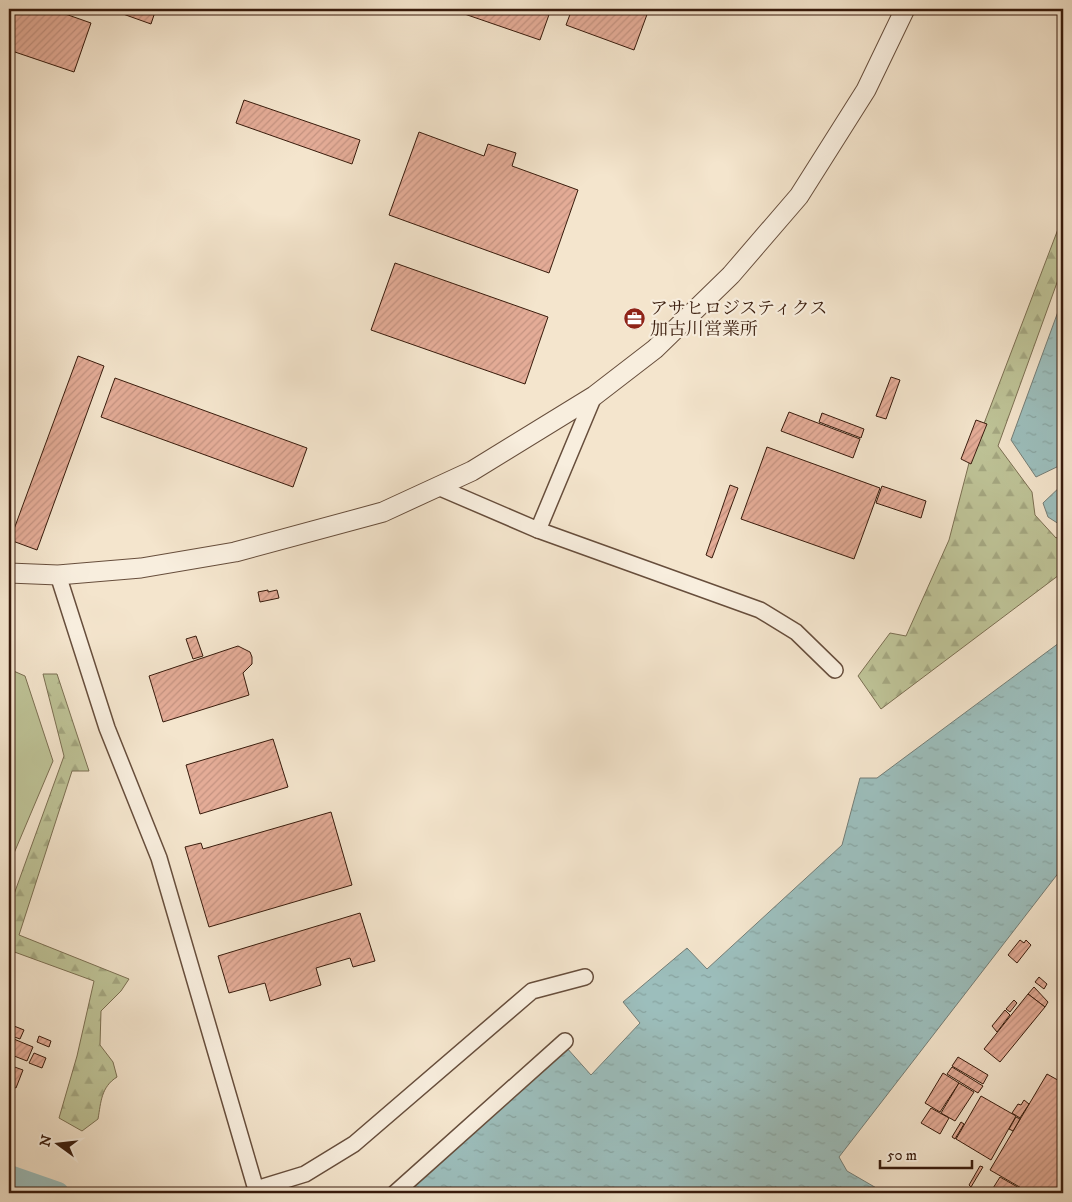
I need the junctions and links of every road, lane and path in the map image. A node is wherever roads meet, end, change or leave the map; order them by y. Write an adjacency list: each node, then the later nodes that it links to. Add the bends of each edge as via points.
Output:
1 (905, 9): 2 (street, via 866,90 799,196 724,282 655,349)
2 (594, 396): 3 (street, via 472,471); 4 (street)
3 (438, 487): 4 (street); 6 (street, via 383,512 235,552 141,568)
4 (538, 530): 7 (street, via 760,610 796,632)
5 (9, 573): 6 (street)
6 (58, 575): 10 (street, via 107,728 159,858)
7 (836, 670)
8 (585, 977): 10 (street, via 532,990 354,1144 305,1174)
9 (565, 1040): 11 (street)
10 (257, 1191)
11 (395, 1193)

